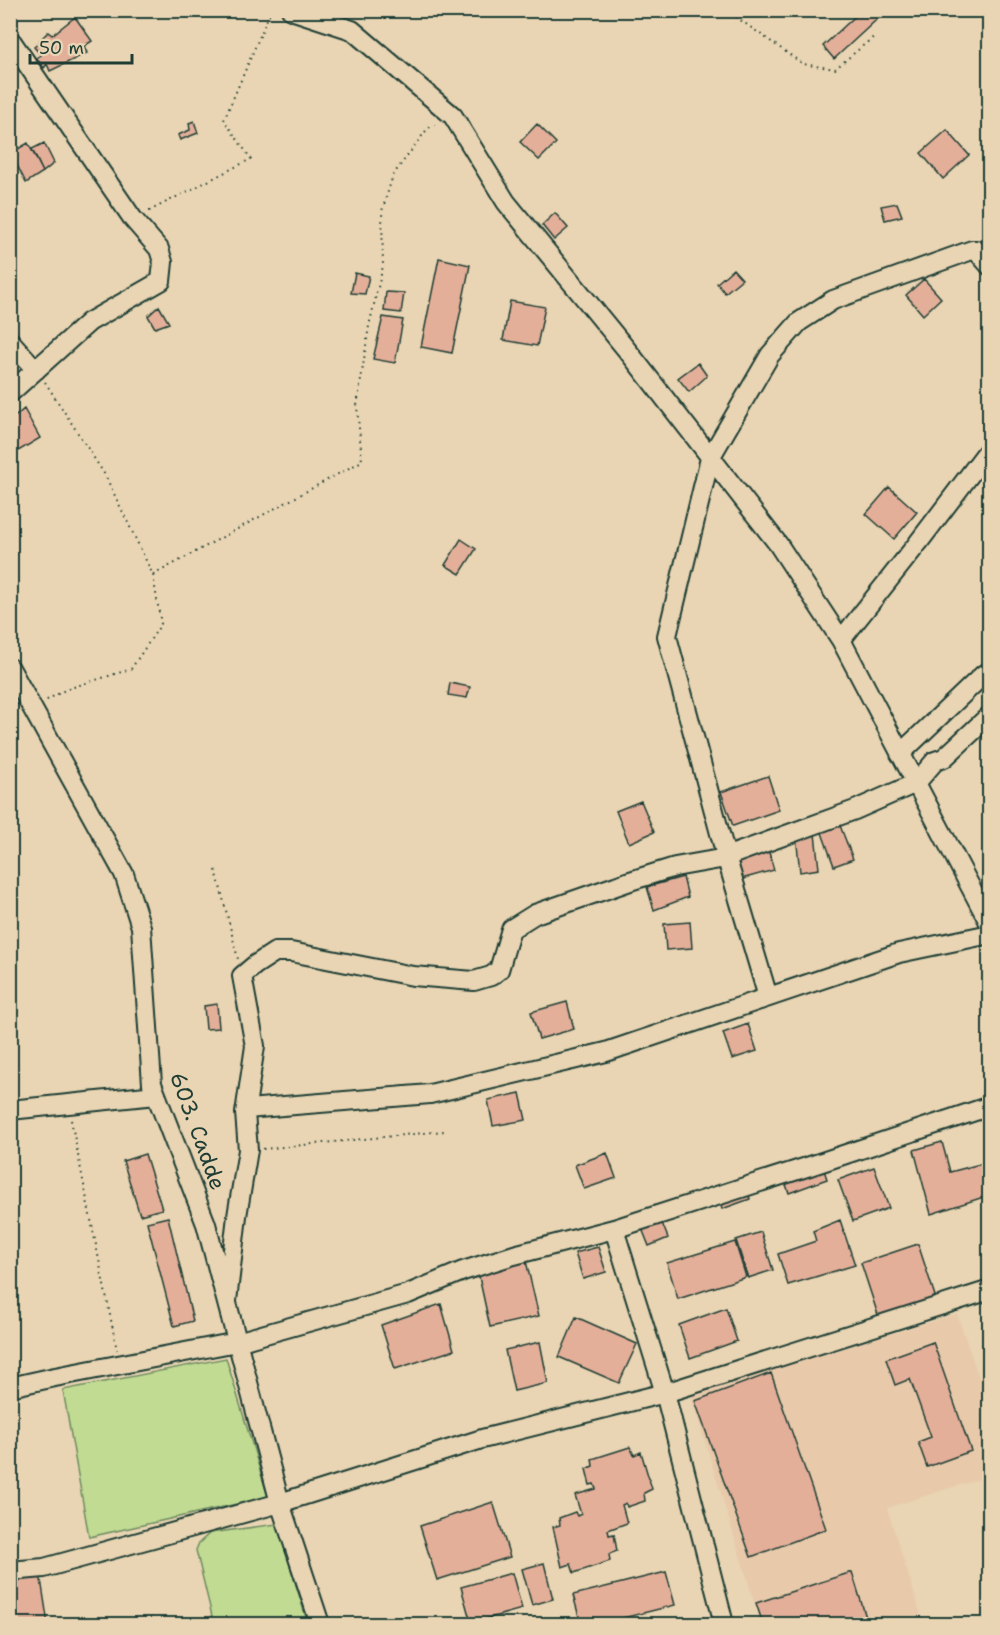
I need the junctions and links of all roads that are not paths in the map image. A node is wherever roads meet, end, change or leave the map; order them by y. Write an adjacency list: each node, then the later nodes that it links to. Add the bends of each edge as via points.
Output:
1 (291, 10): 8 (street, via 352,30 453,116 506,202)
2 (10, 39): 5 (street, via 133,219 159,249 163,262 161,281 89,322)
3 (990, 266): 8 (street, via 972,250 833,300 799,322 770,355)
4 (10, 341): 5 (street)
5 (36, 370): 6 (street)
6 (10, 393)
7 (990, 448): 9 (street)
8 (710, 458): 9 (street, via 778,544); 15 (street, via 667,636)
9 (841, 639): 13 (street)
10 (10, 668): 19 (street, 603. Cadde, via 124,874 141,927 152,1084)
11 (988, 672): 13 (street)
12 (990, 716): 14 (street, via 944,758 935,760)
13 (900, 754): 14 (street)
14 (916, 783): 15 (street, via 855,810); 16 (street)
15 (726, 856): 18 (street); 21 (street, via 630,880 535,914 511,929 499,970 474,981 413,976 275,952 242,976 255,1046)
16 (990, 924)
17 (990, 934): 18 (street, via 900,953)
18 (768, 998): 21 (street, via 606,1052 430,1094)
19 (156, 1095): 22 (street); 25 (street, 603. Cadde, via 206,1224)
20 (990, 1106): 23 (street)
21 (246, 1109): 25 (street, via 248,1150)
22 (10, 1110)
23 (614, 1228): 26 (street, via 463,1271 408,1294); 28 (street)
24 (990, 1290): 28 (street)
25 (227, 1301): 26 (street, 603. Cadde)
26 (237, 1342): 27 (street); 29 (street, 603. Cadde)
27 (10, 1387)
28 (664, 1393): 29 (street, via 482,1439); 32 (street)
29 (280, 1503): 30 (street, via 44,1568); 31 (street, 603. Cadde)
30 (10, 1571)
31 (320, 1624)
32 (724, 1624)

